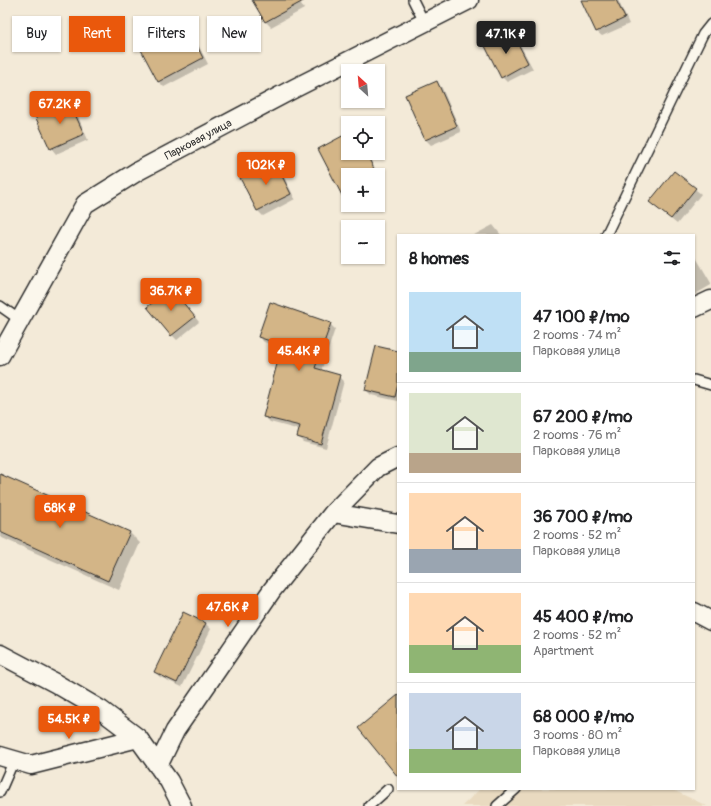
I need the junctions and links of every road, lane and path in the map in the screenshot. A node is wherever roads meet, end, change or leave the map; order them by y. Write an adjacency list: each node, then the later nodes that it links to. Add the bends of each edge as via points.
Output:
1 (413, 0): 3 (lane)
2 (469, 0): 3 (street, Парковая улица)
3 (424, 22): 9 (street, Парковая улица, via 138,171 86,204)
4 (711, 24): 5 (lane, via 703,34)
5 (606, 234)
6 (711, 300): 8 (street)
7 (0, 306): 9 (lane)
8 (695, 308)
9 (20, 320): 10 (street, Парковая улица)
10 (0, 356)
11 (695, 380): 12 (lane)
12 (711, 385)
13 (397, 457): 14 (street, via 378,467)
14 (334, 513): 15 (street); 21 (street, via 272,590 176,731)
15 (397, 524)
16 (695, 613): 17 (street)
17 (711, 621)
18 (0, 654): 19 (street, via 102,710)
19 (138, 738): 20 (street, via 31,765); 21 (street)
20 (7, 758): 24 (lane)
21 (158, 766): 25 (street)
22 (388, 788): 26 (lane)
23 (515, 790): 27 (lane)
24 (0, 792)
25 (182, 806)
26 (369, 806)
27 (497, 806)

